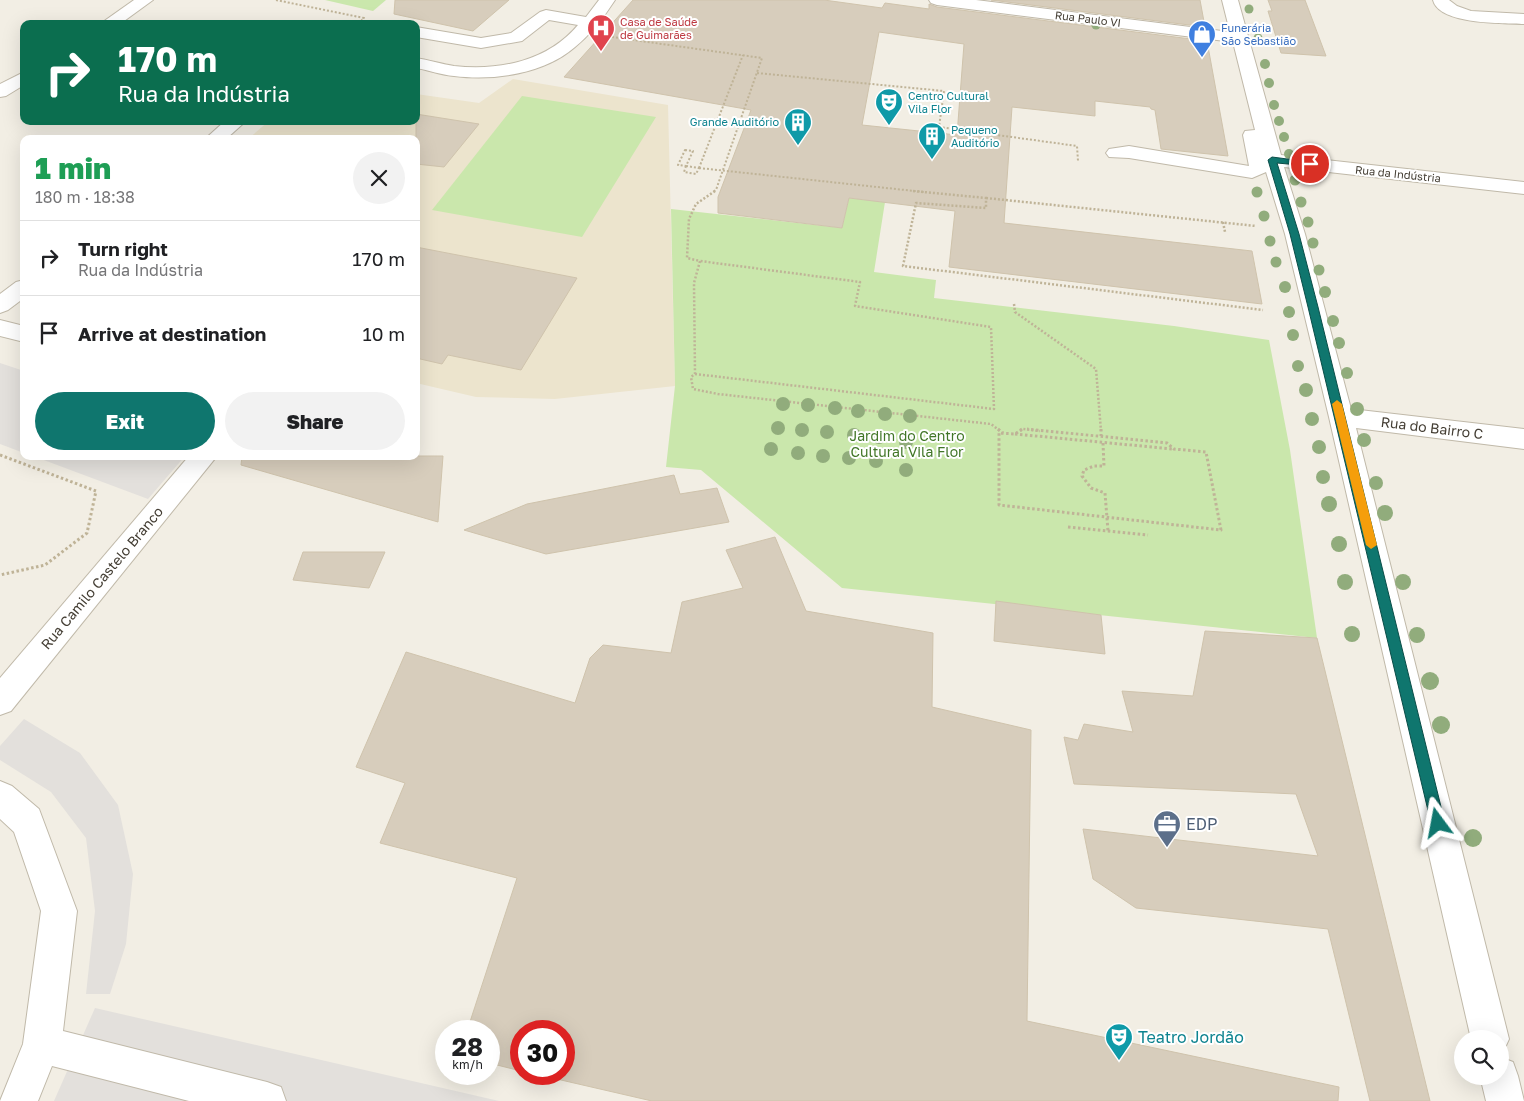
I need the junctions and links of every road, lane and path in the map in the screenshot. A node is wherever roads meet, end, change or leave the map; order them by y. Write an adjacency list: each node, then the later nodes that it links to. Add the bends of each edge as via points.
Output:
1 (145, 0): 8 (street)
2 (276, 0): 9 (path, via 364,18)
3 (608, 0): 10 (street)
4 (937, 0): 13 (street, Rua Paulo VI)
5 (1230, 0): 13 (street)
6 (1441, 0): 7 (street, via 1452,11 1463,15)
7 (1524, 19)
8 (114, 20)
9 (362, 20)
10 (589, 22): 11 (street, via 546,15 516,37 481,43); 15 (street, via 564,47 540,61 514,68 487,72 452,71)
11 (420, 33)
12 (611, 36): 14 (path)
13 (1235, 38): 21 (street); 26 (street, via 1259,168 1252,172 1129,152 1116,153)
14 (743, 55): 16 (path, via 762,58); 24 (path)
15 (420, 64)
16 (757, 73): 22 (path, via 944,91 939,127 1077,146); 25 (path)
17 (20, 80): 18 (street)
18 (0, 92)
19 (231, 125): 20 (street)
20 (219, 135)
21 (1272, 160): 26 (street); 27 (street, Rua da Indústria)
22 (1078, 161)
23 (687, 166): 23 (path, via 690,158 694,151 685,150 678,165); 24 (path); 24 (path, via 684,172 696,174)
24 (699, 168): 25 (path)
25 (723, 170): 28 (path); 32 (path, via 716,190 696,204 689,219 688,258)
26 (1278, 182): 40 (street, via 1295,234)
27 (1524, 188)
28 (986, 198): 29 (path); 36 (path, via 986,208 916,203 904,266)
29 (1223, 222): 30 (path); 31 (path)
30 (1256, 226)
31 (1225, 232)
32 (700, 261): 39 (path, via 694,283); 39 (path, via 860,282 855,306 992,327 994,409)
33 (20, 290): 35 (street)
34 (1014, 304): 43 (path, via 1015,312 1096,369)
35 (0, 305)
36 (1263, 310)
37 (0, 328): 38 (street)
38 (20, 333)
39 (695, 374): 41 (path, via 691,377 693,389 718,394 992,424)
40 (1341, 417): 44 (street, Rua do Bairro C); 56 (street)
41 (1003, 433): 42 (path); 49 (path, via 999,433 999,506)
42 (1014, 434): 43 (path, via 1023,429); 45 (path)
43 (1101, 436): 46 (path, via 1167,443)
44 (1524, 440)
45 (1103, 443): 46 (path); 49 (path, via 1104,466 1084,470 1082,476 1094,491 1105,493)
46 (1174, 449): 49 (path, via 1206,452 1221,530)
47 (0, 454): 53 (path, via 96,491 86,533 45,565)
48 (201, 460): 54 (street, Rua Camilo Castelo Branco)
49 (1106, 516): 51 (path)
50 (1068, 527): 51 (path)
51 (1108, 531): 52 (path)
52 (1148, 535)
53 (0, 576)
54 (0, 701)
55 (0, 797): 57 (street, via 27,820 59,911)
56 (1488, 1030)
57 (42, 1045): 59 (street); 60 (street)
58 (1501, 1085): 61 (street)
59 (18, 1101)
60 (267, 1101)
61 (1505, 1101)

